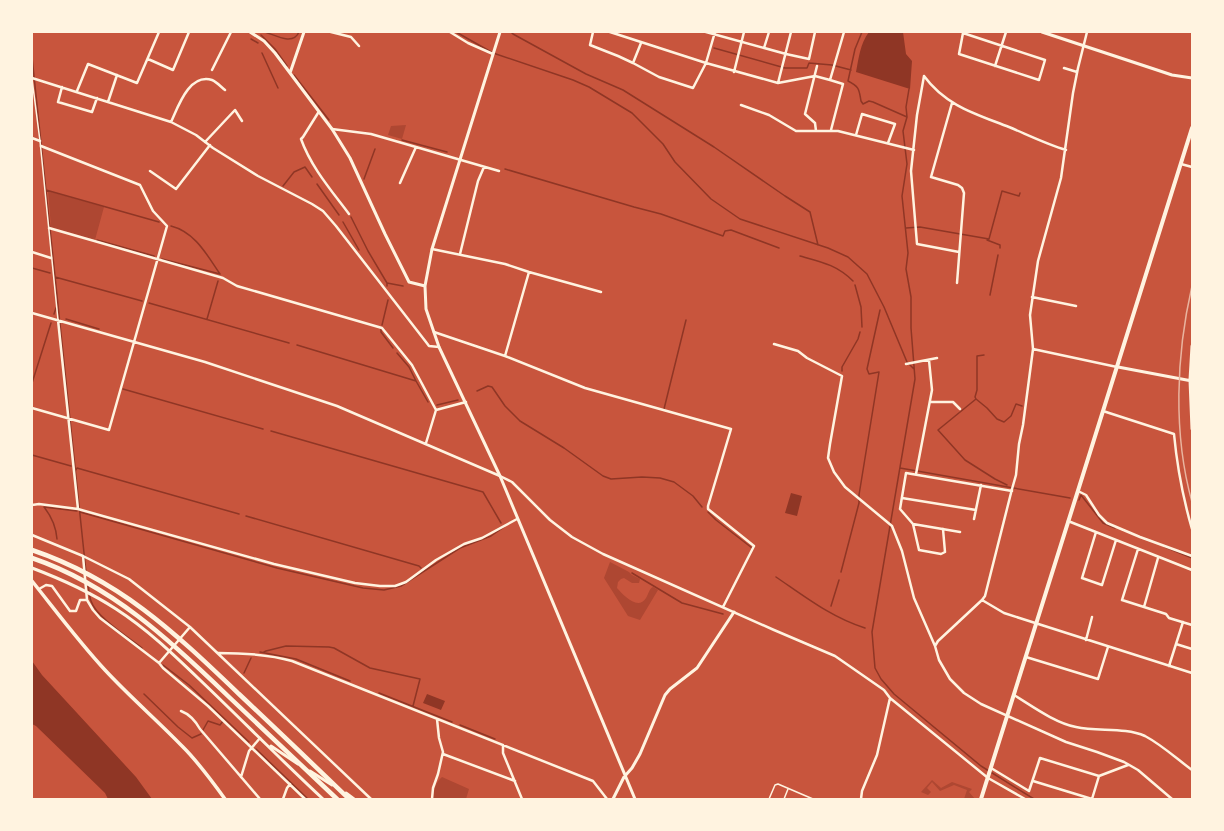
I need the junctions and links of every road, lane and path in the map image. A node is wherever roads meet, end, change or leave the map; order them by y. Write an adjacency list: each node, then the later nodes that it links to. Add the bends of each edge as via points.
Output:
1 (159, 32): 30 (street)
2 (189, 32): 30 (street, via 173,70)
3 (231, 32): 36 (street)
4 (250, 32): 39 (street, via 264,41)
5 (304, 32): 39 (street)
6 (330, 32): 24 (street, via 351,37)
7 (450, 32): 29 (street)
8 (500, 32): 29 (street)
9 (593, 32): 31 (street, via 590,45)
10 (610, 32): 23 (street)
11 (706, 32): 20 (street)
12 (744, 32): 22 (street)
13 (769, 32): 27 (street)
14 (791, 32): 28 (street)
15 (814, 32): 28 (street, via 808,58)
16 (844, 32): 44 (street)
17 (1006, 32): 25 (street)
18 (1042, 32): 26 (street)
19 (1088, 32): 26 (street)
20 (714, 33): 22 (street); 32 (street)
21 (963, 33): 25 (street); 34 (street, via 959,54)
22 (741, 42): 27 (street); 37 (street)
23 (641, 43): 31 (street); 32 (street)
24 (359, 46)
25 (1001, 46): 34 (street); 34 (street, via 1045,60 1039,80)
26 (1084, 46): 38 (street); 43 (street, via 1166,73)
27 (764, 48): 28 (street)
28 (786, 54): 45 (street)
29 (494, 55): 70 (street)
30 (148, 59): 40 (street, via 137,83)
31 (633, 63): 32 (street, via 660,77 693,88)
32 (706, 63): 37 (street)
33 (817, 66): 41 (street)
34 (995, 66)
35 (1064, 68): 38 (street)
36 (212, 70)
37 (734, 72): 45 (street)
38 (1077, 72): 69 (street)
39 (290, 73): 53 (street)
40 (117, 75): 48 (street, via 88,64); 50 (street)
41 (815, 76): 44 (street); 45 (street); 59 (street, via 805,114 815,123)
42 (32, 78): 46 (street); 62 (lane)
43 (1192, 78)
44 (830, 80): 58 (street, via 844,84)
45 (778, 83)
46 (62, 87): 48 (street); 49 (street, via 58,102 92,112)
47 (225, 90): 55 (street, via 213,80 203,79 196,83 187,89)
48 (76, 91): 49 (street)
49 (97, 98): 50 (street)
50 (108, 102): 55 (street)
51 (952, 103): 68 (street, via 924,76); 69 (street); 81 (street, via 931,177 958,185 964,193)
52 (741, 105): 59 (street, via 769,115 796,131)
53 (318, 113): 57 (street); 77 (street, via 301,139 316,171)
54 (242, 121): 63 (street, via 235,110)
55 (171, 122): 63 (street)
56 (1192, 128): 71 (main road)
57 (332, 129): 67 (street, via 372,134); 87 (street, via 350,158 409,282)
58 (831, 130): 59 (street); 60 (street)
59 (816, 131)
60 (856, 135): 64 (street); 64 (street, via 862,114 895,124)
61 (32, 138): 62 (street)
62 (40, 141): 66 (lane)
63 (206, 142): 65 (street)
64 (888, 143): 68 (street)
65 (210, 145): 74 (street, via 176,189); 97 (street, via 258,176 323,211 429,346)
66 (41, 146): 78 (lane); 84 (street, via 140,185 153,211 167,226)
67 (416, 147): 70 (street); 76 (street)
68 (914, 150): 81 (street, via 911,171 917,244)
69 (1066, 150): 89 (street, via 1061,178 1038,261)
70 (460, 159): 72 (street); 79 (street)
71 (1180, 164): 73 (street); 103 (main road)
72 (484, 167): 75 (street); 82 (street, via 478,181)
73 (1192, 167)
74 (150, 171)
75 (499, 171)
76 (400, 183)
77 (349, 214)
78 (49, 228): 83 (lane); 84 (street)
79 (432, 249): 82 (street); 87 (street)
80 (32, 252): 83 (street)
81 (959, 252): 86 (street)
82 (460, 254): 85 (street)
83 (51, 258): 92 (lane)
84 (158, 259): 94 (street); 109 (street, via 223,278 237,286 382,328 412,365)
85 (529, 272): 88 (street); 99 (street)
86 (957, 283)
87 (424, 286): 93 (street, via 426,309)
88 (601, 292)
89 (1032, 297): 90 (street); 98 (street, via 1030,316)
90 (1076, 306)
91 (32, 313): 92 (street)
92 (58, 320): 94 (street); 111 (street)
93 (434, 332): 97 (street); 99 (street)
94 (135, 341): 111 (street, via 109,430); 114 (street, via 337,406)
95 (774, 344): 156 (street, via 798,351 842,376 828,458 845,487 892,526 902,551 914,598)
96 (1192, 346): 104 (street)
97 (439, 347): 105 (street)
98 (1033, 349): 103 (street); 118 (street)
99 (505, 356): 147 (street, via 585,388 730,429 708,510 754,546)
100 (937, 358): 101 (street)
101 (928, 360): 102 (street); 106 (street, via 932,390)
102 (906, 364)
103 (1118, 367): 104 (street); 110 (main road)
104 (1191, 380): 112 (street)
105 (466, 402): 109 (street); 116 (street)
106 (930, 402): 108 (street, via 953,402); 115 (street)
107 (32, 408): 111 (street)
108 (960, 409)
109 (436, 410): 114 (street)
110 (1103, 411): 119 (main road); 129 (street, via 1174,434 1183,494)
111 (69, 419): 122 (street)
112 (1192, 424): 113 (street)
113 (1192, 429)
114 (426, 444): 116 (street)
115 (916, 474): 117 (street); 120 (street, via 906,473)
116 (500, 476): 124 (street); 147 (street, via 512,482 550,520 572,537 603,554)
117 (981, 485): 118 (street); 123 (street)
118 (1012, 490): 145 (street)
119 (1078, 491): 126 (main road); 137 (street, via 1086,495 1107,523)
120 (902, 498): 123 (street); 127 (street, via 900,509)
121 (32, 505): 122 (street)
122 (78, 509): 124 (street, via 274,564 355,583 380,586 395,586 406,582 442,556)
123 (976, 510): 125 (street)
124 (517, 519): 180 (street)
125 (974, 519)
126 (1068, 521): 131 (street); 151 (main road)
127 (913, 524): 128 (street); 128 (street, via 919,550 941,554 945,552)
128 (943, 529): 130 (street)
129 (1192, 529)
130 (960, 532)
131 (1096, 532): 133 (street); 133 (street, via 1082,578 1102,585)
132 (32, 535): 136 (street)
133 (1116, 540): 134 (street)
134 (1138, 549): 139 (street); 146 (street, via 1122,600)
135 (32, 550): 191 (highway, via 94,577 154,617 191,648)
136 (83, 556): 144 (street); 153 (street, via 129,579)
137 (1192, 556)
138 (32, 558): 190 (highway, via 96,587 149,624)
139 (1158, 558): 141 (street); 146 (street)
140 (32, 568): 169 (street, via 56,577 115,608 142,627)
141 (1192, 570)
142 (32, 580): 143 (main road)
143 (38, 589): 144 (street, via 46,585 52,586 70,611 76,610 80,600); 185 (main road, via 66,626 105,670 199,764)
144 (87, 600): 161 (street, via 100,618)
145 (982, 600): 151 (street, via 1004,613); 156 (street)
146 (1144, 607): 150 (street)
147 (723, 608): 148 (street)
148 (734, 612): 165 (street, via 835,656 884,690); 180 (street, via 697,668 666,695 640,754)
149 (1092, 617): 154 (street)
150 (1183, 622): 152 (street); 155 (street)
151 (1036, 624): 154 (street); 160 (main road)
152 (1192, 625)
153 (190, 627): 159 (street); 161 (street)
154 (1086, 640): 157 (street)
155 (1176, 644): 158 (street); 162 (street)
156 (935, 646): 167 (street, via 941,664 956,687 981,704)
157 (1108, 647): 160 (street, via 1098,679); 162 (street)
158 (1192, 649)
159 (218, 653): 168 (street, via 279,657); 193 (street)
160 (1025, 657): 164 (main road)
161 (159, 663): 172 (street)
162 (1169, 666): 163 (street)
163 (1192, 673)
164 (1013, 695): 167 (main road); 176 (street, via 1058,721 1075,727 1129,731 1144,736)
165 (890, 698): 177 (street); 202 (street, via 877,755)
166 (181, 711): 179 (street, via 197,724)
167 (1007, 716): 174 (street, via 1066,742); 175 (main road)
168 (437, 719): 171 (street); 173 (street)
169 (260, 737): 170 (street); 172 (street)
170 (265, 742): 189 (street); 192 (street)
171 (503, 745): 181 (street, via 503,753); 196 (street, via 592,780)
172 (252, 748): 179 (street, via 246,758); 183 (street)
173 (443, 754): 181 (street); 194 (street)
174 (1128, 764): 178 (street); 206 (street)
175 (990, 768): 177 (main road); 182 (street, via 1029,791)
176 (1192, 770)
177 (988, 776): 203 (main road); 204 (street)
178 (1099, 776): 182 (street, via 1040,758); 205 (street)
179 (241, 777): 186 (street)
180 (624, 777): 197 (street); 198 (street)
181 (515, 781): 195 (street)
182 (1033, 781): 205 (street)
183 (290, 784): 187 (street); 188 (street)
184 (788, 789): 199 (lane, via 778,784 774,785); 200 (lane); 201 (lane)
185 (225, 799)
186 (260, 799)
187 (283, 799)
188 (305, 799)
189 (323, 799)
190 (337, 799)
191 (349, 799)
192 (354, 799)
193 (371, 799)
194 (432, 799)
195 (522, 799)
196 (607, 799)
197 (613, 799)
198 (635, 799)
199 (769, 799)
200 (784, 799)
201 (813, 799)
202 (861, 799)
203 (981, 799)
204 (1025, 799)
205 (1092, 799)
206 (1172, 799)

